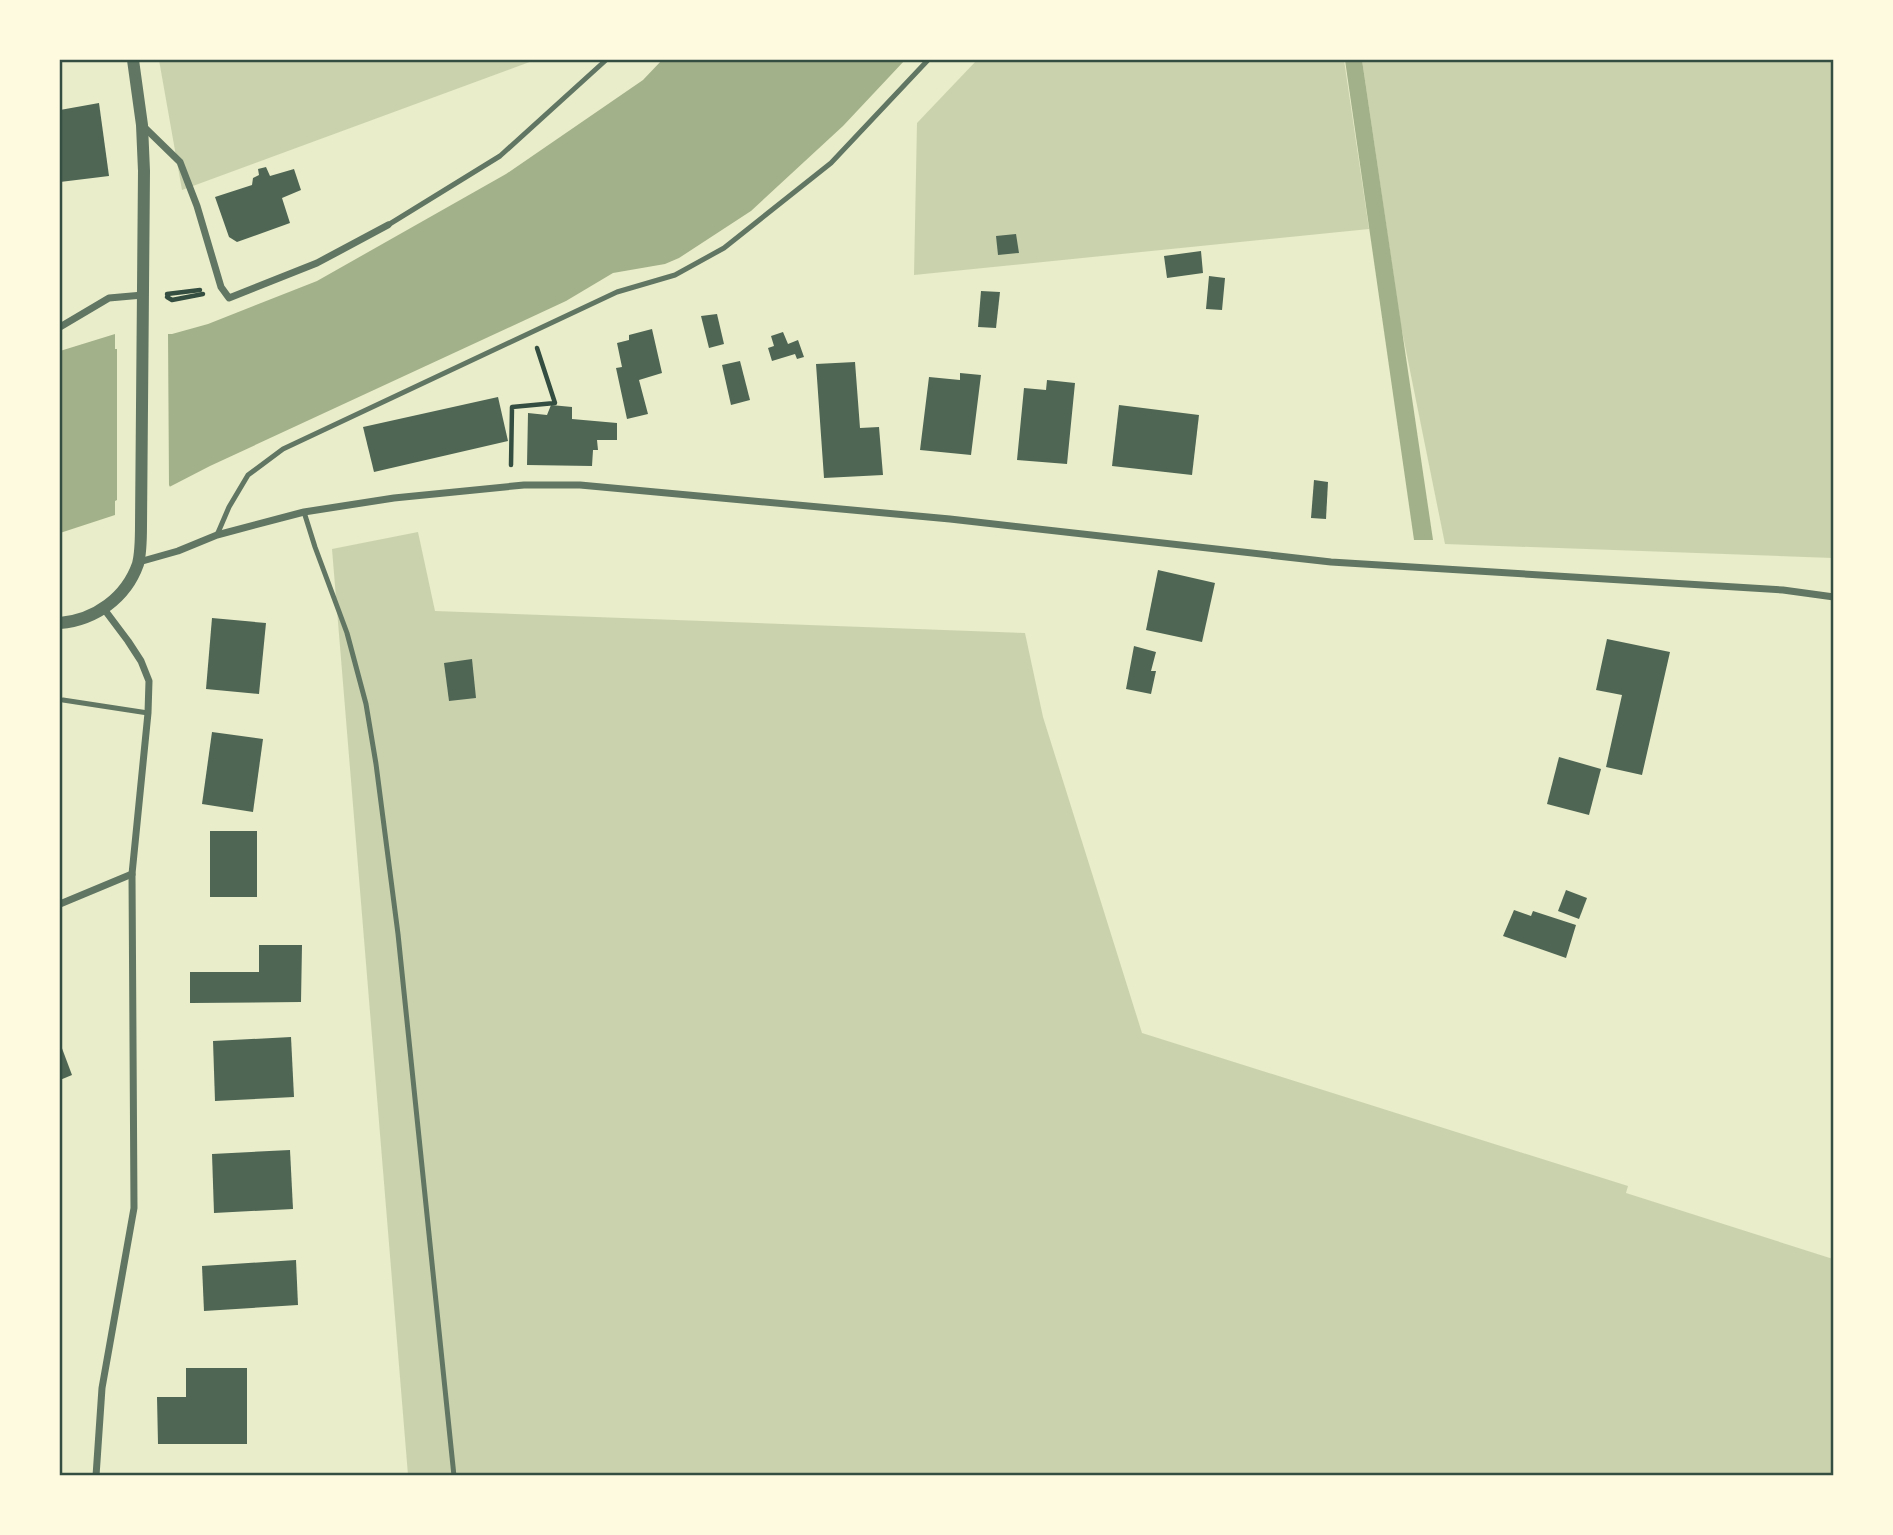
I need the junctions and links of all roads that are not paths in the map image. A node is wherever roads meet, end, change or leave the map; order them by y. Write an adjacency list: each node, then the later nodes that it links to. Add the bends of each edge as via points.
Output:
1 (133, 60): 4 (street)
2 (606, 60): 5 (lane, via 500,156)
3 (928, 60): 9 (lane, via 831,163 724,248 675,275 617,292 283,449 248,475)
4 (142, 125): 5 (street, via 180,162 229,298 317,262); 6 (street)
5 (388, 225)
6 (143, 295): 7 (street, via 109,299); 10 (street)
7 (60, 327)
8 (304, 512): 9 (street); 11 (street, via 511,486 580,485 950,519 1331,562 1783,590); 19 (lane, via 348,633 372,740 399,948)
9 (217, 535): 10 (street)
10 (138, 562): 12 (street, via 128,584)
11 (1833, 597)
12 (104, 609): 13 (street); 15 (street, via 141,662 149,681)
13 (60, 623)
14 (63, 700): 15 (lane)
15 (148, 713): 16 (street)
16 (132, 874): 17 (street); 18 (street, via 134,1208 102,1388)
17 (60, 904)
18 (96, 1475)
19 (454, 1475)

